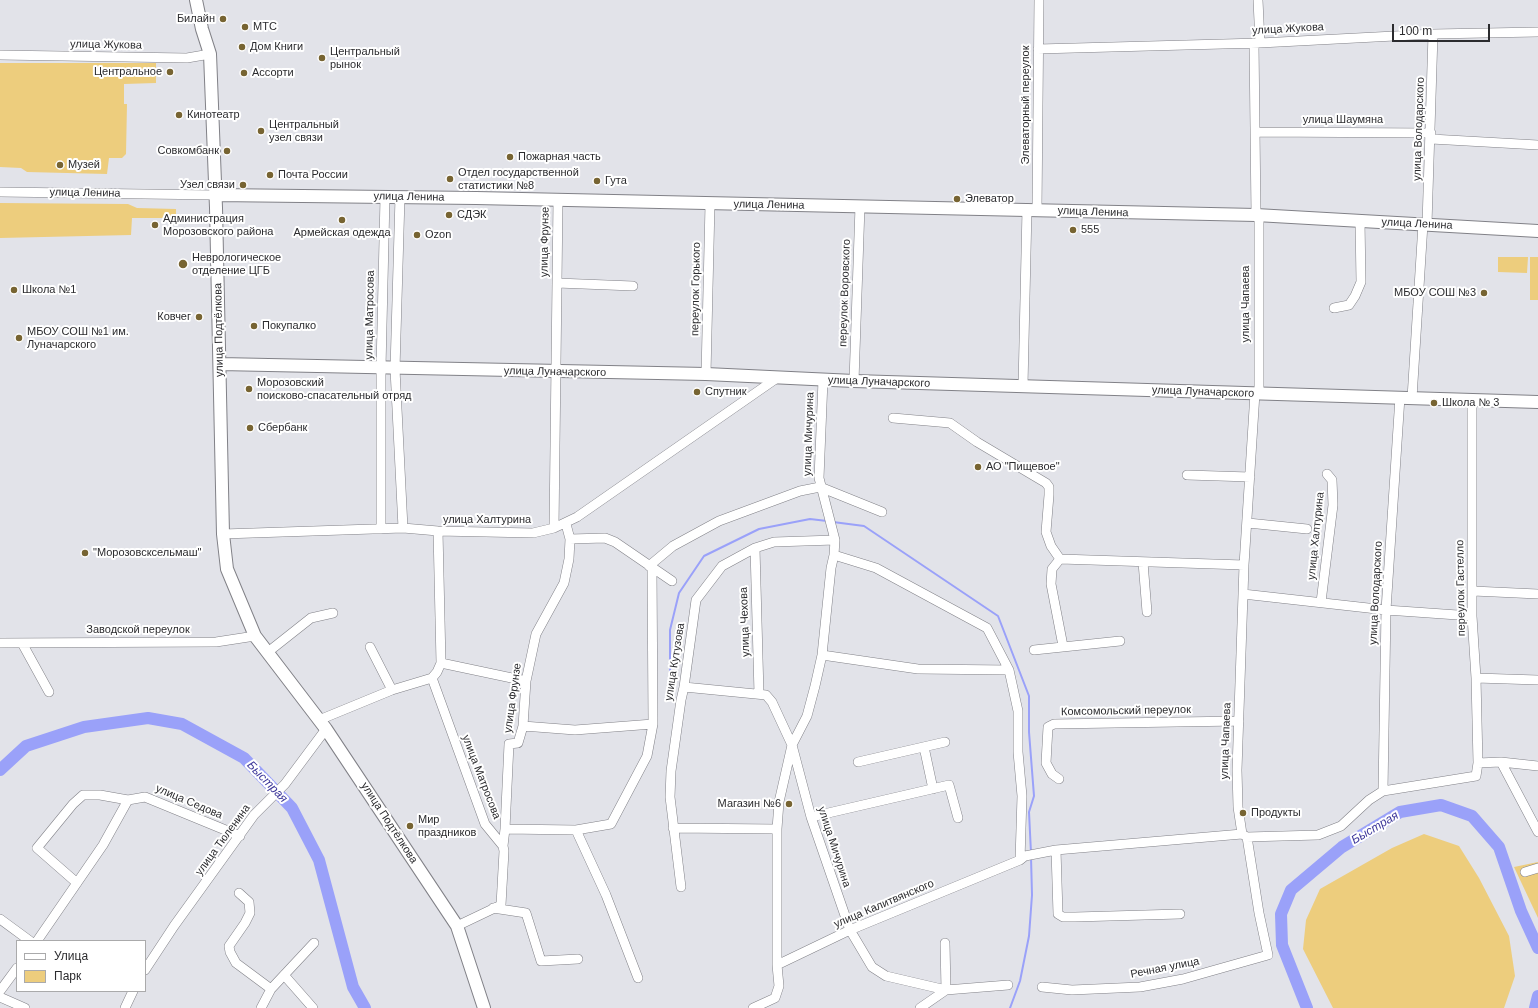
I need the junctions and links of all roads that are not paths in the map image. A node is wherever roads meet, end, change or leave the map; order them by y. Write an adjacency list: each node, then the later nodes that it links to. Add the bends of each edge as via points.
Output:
1 (196, 0): 8 (main road, улица Подтёлкова)
2 (1039, 0): 7 (street, Элеваторный переулок)
3 (1258, 0): 6 (street, улица Чапаева)
4 (1538, 32): 5 (street, улица Жукова)
5 (1433, 34): 6 (street, улица Жукова); 11 (street, улица Володарского)
6 (1257, 43): 7 (street, улица Жукова); 10 (street, улица Чапаева)
7 (1038, 48): 20 (street, Элеваторный переулок)
8 (210, 54): 9 (street, улица Жукова, via 187,58); 14 (main road, улица Подтёлкова)
9 (0, 55)
10 (1255, 132): 11 (street, улица Шаумяна); 21 (street, улица Чапаева)
11 (1431, 136): 12 (street, улица Шаумяна); 23 (street, улица Володарского)
12 (1538, 145)
13 (0, 192): 14 (street, улица Ленина)
14 (216, 195): 15 (main road, улица Ленина); 28 (main road, улица Подтёлкова)
15 (385, 197): 16 (main road, улица Ленина); 29 (street, улица Матросова)
16 (400, 197): 17 (main road, улица Ленина); 30 (street)
17 (558, 200): 18 (main road, улица Ленина); 25 (street, улица Фрунзе)
18 (710, 204): 19 (main road, улица Ленина); 32 (street, переулок Горького)
19 (860, 206): 20 (main road, улица Ленина); 35 (street, переулок Воровского)
20 (1032, 210): 21 (main road, улица Ленина); 36 (street, Элеваторный переулок)
21 (1257, 215): 22 (main road, улица Ленина); 37 (street, улица Чапаева)
22 (1360, 221): 23 (main road, улица Ленина); 27 (street, via 1360,282 1349,305)
23 (1425, 224): 24 (main road, улица Ленина); 38 (street, улица Володарского)
24 (1538, 230)
25 (556, 284): 26 (street, улица Фрунзе); 31 (street, улица Фрунзе)
26 (633, 286)
27 (1334, 308)
28 (220, 364): 29 (main road, улица Луначарского); 54 (main road, улица Подтёлкова)
29 (381, 368): 30 (main road, улица Луначарского); 51 (street, улица Матросова)
30 (396, 369): 31 (main road, улица Луначарского); 49 (street)
31 (555, 373): 32 (main road, улица Луначарского); 50 (street, улица Фрунзе)
32 (706, 374): 33 (main road, улица Луначарского)
33 (777, 378): 34 (main road, улица Луначарского); 48 (street, улица Халтурина)
34 (823, 380): 35 (main road, улица Луначарского); 45 (street, улица Мичурина)
35 (854, 381): 36 (main road, улица Луначарского)
36 (1023, 386): 37 (main road, улица Луначарского)
37 (1257, 393): 38 (main road, улица Луначарского); 44 (street, улица Чапаева)
38 (1406, 397): 39 (main road, улица Луначарского); 68 (street, улица Володарского)
39 (1472, 400): 40 (main road, улица Луначарского); 64 (street, переулок Гастелло)
40 (1538, 402)
41 (893, 418): 59 (street, via 950,423 1046,483 1049,495 1046,532 1051,546)
42 (1327, 474): 67 (street, улица Халтурина, via 1332,480 1333,505)
43 (1187, 475): 44 (street)
44 (1250, 477): 47 (street, улица Чапаева)
45 (820, 487): 46 (street); 56 (street, улица Мичурина); 62 (street, via 800,491 719,521 673,546)
46 (882, 512)
47 (1248, 523): 52 (street); 61 (street, улица Чапаева)
48 (566, 524): 50 (street, улица Халтурина); 55 (street, улица Фрунзе)
49 (403, 528): 51 (street, улица Халтурина); 53 (street, улица Халтурина)
50 (554, 528): 53 (street, улица Халтурина, via 533,533)
51 (381, 529): 54 (street, улица Халтурина)
52 (1307, 529)
53 (438, 532): 81 (street)
54 (223, 534): 72 (main road, улица Подтёлкова, via 227,569)
55 (570, 539): 62 (street, via 605,538 615,542); 86 (street, улица Фрунзе, via 564,583 536,634)
56 (835, 540): 57 (street, улица Кутузова, via 774,542); 58 (street, улица Мичурина)
57 (755, 548): 87 (street, улица Кутузова, via 722,566 696,600); 90 (street, улица Чехова)
58 (834, 555): 80 (street, улица Мичурина); 82 (street, via 876,568 987,628)
59 (1060, 559): 60 (street); 77 (street, via 1052,569 1052,584)
60 (1143, 562): 61 (street); 69 (street)
61 (1244, 565): 65 (street, улица Чапаева)
62 (650, 567): 63 (street); 93 (street, улица Кутузова)
63 (672, 581)
64 (1473, 591): 66 (street); 71 (street, переулок Гастелло)
65 (1243, 594): 67 (street); 91 (street, улица Чапаева)
66 (1538, 594)
67 (1321, 602): 68 (street)
68 (1386, 610): 71 (street); 105 (street, улица Володарского)
69 (1147, 612)
70 (333, 613): 79 (street, via 311,618)
71 (1472, 616): 84 (street, переулок Гастелло)
72 (255, 636): 75 (street, Заводской переулок, via 216,642); 79 (main road, улица Подтёлкова)
73 (1120, 641): 77 (street)
74 (0, 643): 75 (street, Заводской переулок)
75 (22, 643): 89 (street)
76 (370, 646): 88 (street)
77 (1063, 646): 78 (street)
78 (1034, 650)
79 (268, 652): 92 (main road, улица Подтёлкова)
80 (822, 655): 82 (street, via 918,669); 96 (street, улица Мичурина, via 807,716)
81 (441, 663): 83 (street); 86 (street)
82 (1009, 670): 118 (street, via 1018,711)
83 (432, 678): 88 (street); 116 (street, улица Матросова, via 485,824)
84 (1476, 678): 85 (street); 100 (street, переулок Гастелло)
85 (1538, 680)
86 (526, 681): 94 (street, улица Фрунзе)
87 (684, 687): 90 (street); 109 (street, улица Кутузова, via 671,771 670,798)
88 (392, 690): 92 (street)
89 (49, 692)
90 (759, 694): 96 (street, via 766,695 772,702)
91 (1239, 721): 103 (street, Комсомольский переулок, via 1054,724 1048,727 1046,763 1052,774); 115 (street, улица Чапаева, via 1238,807)
92 (323, 724): 114 (street, улица Тюленина, via 285,784 265,803); 127 (main road, улица Подтёлкова)
93 (653, 724): 94 (street, via 576,730); 112 (street, улица Кутузова, via 647,756 611,824)
94 (523, 726): 110 (street, улица Фрунзе, via 518,743 509,744)
95 (946, 742): 97 (street)
96 (792, 745): 107 (street, улица Мичурина); 111 (street, via 779,802)
97 (924, 747): 98 (street); 104 (street)
98 (858, 762)
99 (1501, 762): 100 (street); 101 (street); 113 (street)
100 (1478, 763): 102 (street, переулок Гастелло)
101 (1538, 766)
102 (1476, 776): 105 (street, улица Калитвянского)
103 (1059, 779)
104 (933, 789): 107 (street); 108 (street, via 949,785)
105 (1383, 791): 115 (street, улица Калитвянского, via 1369,800 1341,826 1318,835)
106 (128, 800): 114 (street, улица Седова, via 145,797); 121 (street, via 116,825); 121 (street, улица Седова, via 83,795 37,848)
107 (811, 817): 128 (street, улица Мичурина)
108 (958, 818)
109 (674, 828): 111 (street); 122 (street, улица Кутузова)
110 (504, 829): 112 (street, улица Кутузова); 116 (street)
111 (777, 829): 135 (street)
112 (576, 830): 139 (street, via 606,895)
113 (1538, 832)
114 (240, 836): 136 (street, улица Тюленина)
115 (1244, 836): 117 (street, улица Калитвянского); 133 (street, улица Чапаева)
116 (503, 846): 124 (street, via 501,905)
117 (1053, 850): 118 (street, улица Калитвянского); 125 (street, via 1058,914 1063,917)
118 (1022, 858): 128 (street, улица Калитвянского)
119 (1538, 868): 120 (street)
120 (1525, 872)
121 (77, 883): 130 (street)
122 (681, 887)
123 (239, 893): 142 (street, via 249,902 250,913 229,946 230,952 236,963)
124 (493, 908): 127 (street); 134 (street, via 526,913 541,961)
125 (1180, 914)
126 (0, 919): 129 (street)
127 (456, 926): 151 (main road, улица Подтёлкова)
128 (850, 930): 135 (street, улица Калитвянского); 143 (street, улица Мичурина, via 872,967 886,976)
129 (29, 940)
130 (38, 940)
131 (314, 943): 138 (street)
132 (946, 943): 143 (street)
133 (1268, 955): 141 (street, Речная улица, via 1183,979 1140,987 1072,990)
134 (578, 959)
135 (777, 965): 152 (street, via 779,986 775,998)
136 (146, 968)
137 (16, 969): 144 (street)
138 (284, 975): 142 (street); 150 (street)
139 (638, 978)
140 (1008, 985): 143 (street)
141 (1042, 987)
142 (271, 989): 149 (street)
143 (946, 990): 153 (street)
144 (0, 991)
145 (133, 992): 148 (street)
146 (0, 997): 147 (street)
147 (26, 1008)
148 (125, 1008)
149 (261, 1008)
150 (313, 1008)
151 (484, 1008)
152 (753, 1008)
153 (920, 1008)

